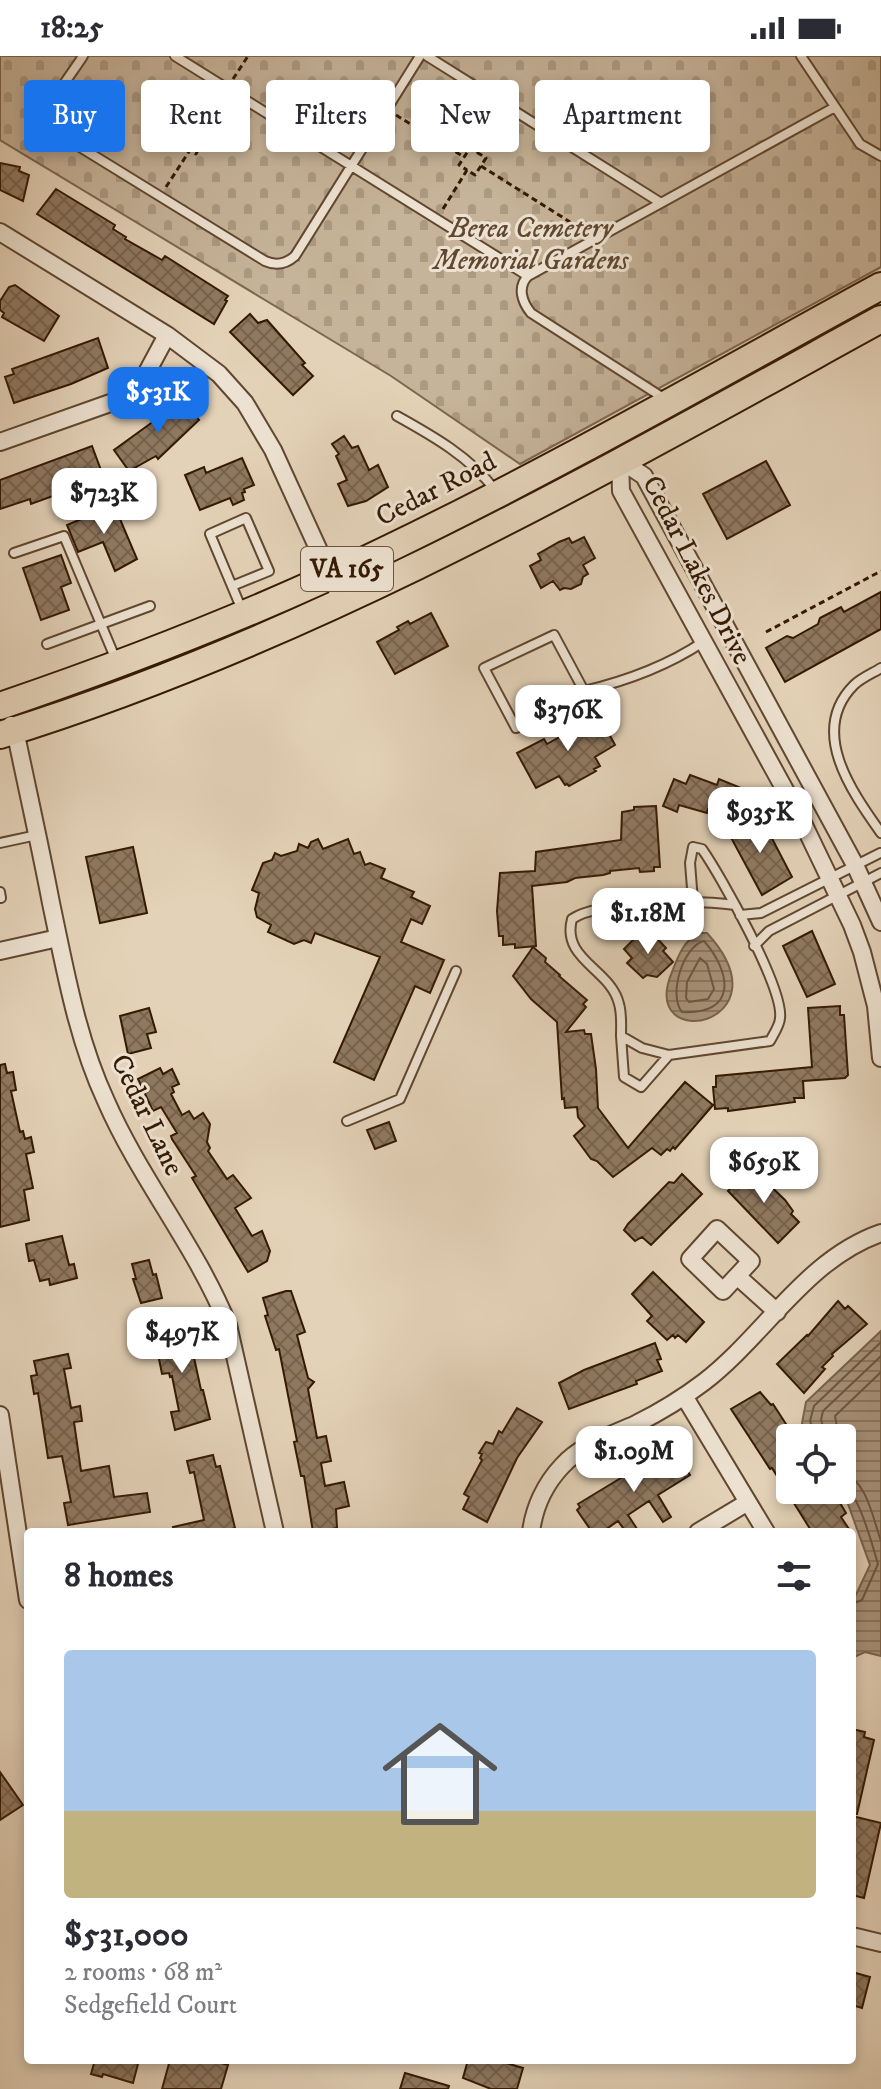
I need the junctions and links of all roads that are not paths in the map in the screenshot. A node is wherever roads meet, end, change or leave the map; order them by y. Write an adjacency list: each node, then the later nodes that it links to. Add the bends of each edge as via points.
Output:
1 (83, 56): 8 (lane, via 51,109 51,127 265,261 283,264 295,256)
2 (175, 56): 8 (lane)
3 (420, 56): 8 (lane)
4 (427, 56): 9 (lane)
5 (801, 56): 6 (lane)
6 (835, 107): 7 (lane, via 860,144); 9 (lane)
7 (881, 156)
8 (350, 166): 11 (lane)
9 (661, 203): 11 (lane)
10 (0, 232): 15 (street)
11 (528, 276): 16 (lane, via 521,289 531,313)
12 (881, 286): 14 (main road, Cedar Road / VA 165)
13 (881, 319): 19 (main road, VA 165)
14 (809, 325): 16 (main road, Cedar Road / VA 165); 19 (main road, via 758,367 634,435 621,447)
15 (167, 335): 18 (street, via 145,376 113,402); 23 (street, via 219,374 245,403 273,450)
16 (669, 402): 20 (main road, Cedar Road / VA 165)
17 (397, 416): 21 (lane, via 482,473)
18 (0, 442)
19 (620, 460): 20 (main road); 25 (main road, VA 165); 29 (street, Cedar Lakes Drive, via 621,491); 40 (street, Cedar Lakes Drive, via 644,476)
20 (556, 463): 21 (main road, Cedar Road / VA 165)
21 (498, 494): 23 (main road, Cedar Road / VA 165)
22 (14, 553): 28 (lane, via 64,536)
23 (331, 576): 25 (street); 27 (main road, Cedar Road / VA 165)
24 (232, 586): 24 (lane, via 210,534 246,518 269,571); 27 (lane)
25 (342, 601): 34 (main road, VA 165, via 180,671)
26 (150, 606): 28 (lane)
27 (244, 614): 31 (main road, Cedar Road / VA 165)
28 (101, 624): 30 (lane); 31 (lane)
29 (703, 642): 33 (lane, via 633,677); 42 (street, Cedar Lakes Drive)
30 (47, 644)
31 (118, 664): 34 (main road, Cedar Road / VA 165)
32 (881, 668): 35 (lane, via 854,684 838,708 833,730 851,791)
33 (584, 691): 33 (lane, via 554,715 516,728 484,668 554,635)
34 (4, 720): 36 (street, Cedar Lane)
35 (881, 833)
36 (38, 835): 37 (lane); 49 (street, Cedar Lane)
37 (0, 843)
38 (881, 851): 39 (lane); 40 (lane)
39 (881, 860)
40 (855, 865): 42 (lane); 43 (street, Cedar Lakes Drive)
41 (881, 873): 43 (lane)
42 (830, 878): 44 (street, Cedar Lakes Drive); 47 (lane, via 761,913)
43 (863, 883): 44 (lane); 48 (street, Cedar Lakes Drive)
44 (838, 896): 50 (lane, via 769,931); 55 (street, Cedar Lakes Drive, via 862,952 876,1006)
45 (693, 901): 46 (lane); 46 (lane, via 693,847 702,849); 53 (lane, via 582,912 572,919 572,946 619,1002)
46 (735, 905): 47 (lane)
47 (740, 915): 50 (lane)
48 (881, 922)
49 (58, 938): 51 (street); 63 (street, Cedar Lane, via 105,1101 228,1325)
50 (754, 946): 54 (lane, via 774,986 781,1018 770,1041)
51 (0, 951)
52 (456, 971): 56 (lane, via 400,1099)
53 (621, 1036): 54 (lane); 54 (lane, via 624,1077 641,1087)
54 (669, 1055)
55 (881, 1058)
56 (347, 1121)
57 (881, 1233): 59 (street, via 828,1261)
58 (737, 1276): 59 (street)
59 (777, 1312): 60 (street, via 740,1352)
60 (684, 1396): 62 (street); 64 (street, via 576,1453 551,1480)
61 (0, 1415): 67 (street)
62 (748, 1502): 65 (street); 66 (street)
63 (274, 1528)
64 (532, 1528)
65 (705, 1528)
66 (764, 1528)
67 (24, 1574)
68 (856, 1937): 69 (street)
69 (881, 1943)

